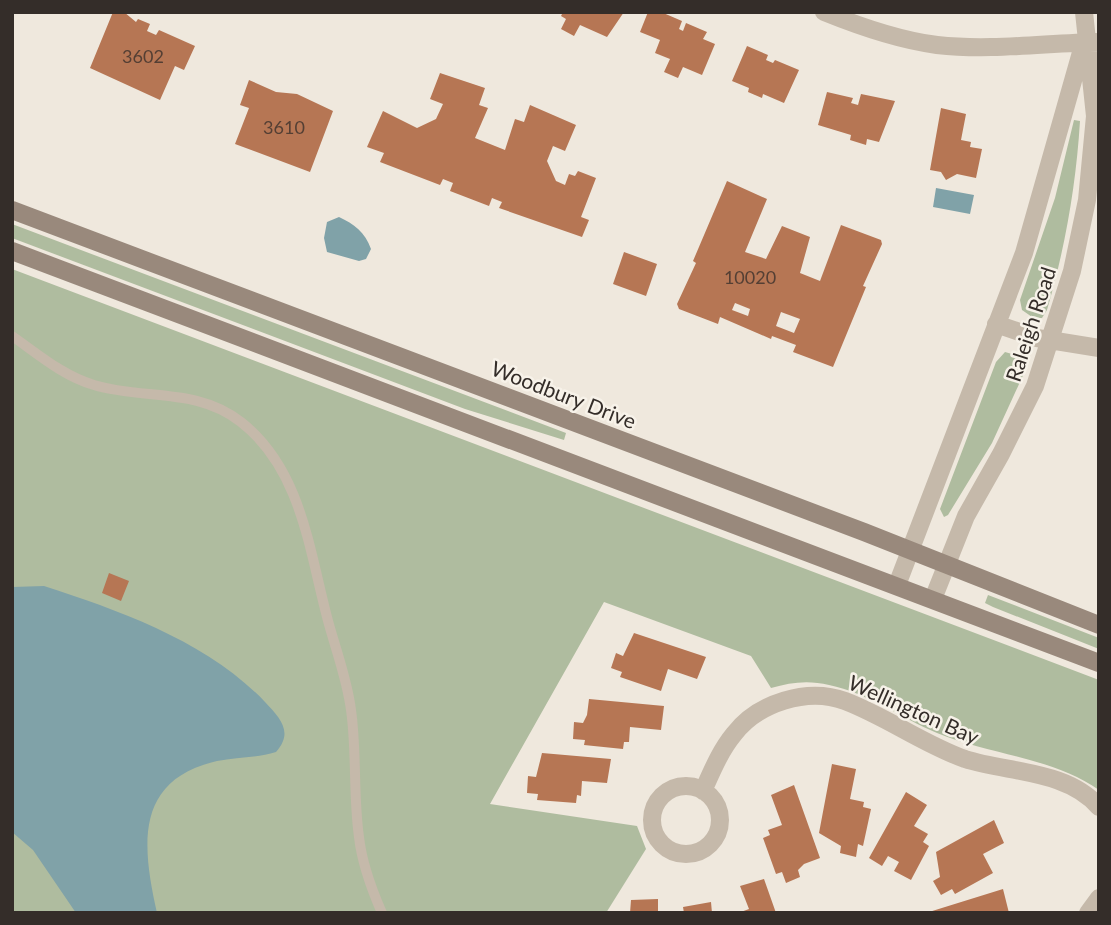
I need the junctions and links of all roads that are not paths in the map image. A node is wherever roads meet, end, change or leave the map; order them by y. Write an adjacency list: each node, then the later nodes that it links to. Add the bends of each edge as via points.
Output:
1 (824, 12): 3 (street, via 899,38 938,45)
2 (1084, 12): 3 (street, Raleigh Road)
3 (1092, 43): 6 (street, Raleigh Road, via 1062,114 1040,203); 8 (street, Raleigh Road, via 1095,116 1090,177 1077,254)
4 (12, 210): 10 (main road, Woodbury Drive)
5 (12, 251): 12 (main road)
6 (996, 324): 8 (street); 10 (street, Raleigh Road)
7 (12, 336): 19 (lane, via 62,371 95,386 177,395 224,411 249,429 271,456 303,515 345,679 354,733 358,835)
8 (1051, 340): 9 (street); 11 (street, Raleigh Road, via 1018,422 970,508)
9 (1099, 348)
10 (910, 550): 11 (main road, Woodbury Drive); 12 (street, Raleigh Road)
11 (947, 564): 13 (street, Raleigh Road); 14 (main road, Woodbury Drive)
12 (897, 585): 13 (main road)
13 (933, 599): 15 (main road)
14 (1099, 625)
15 (1099, 663)
16 (703, 791): 17 (street, Wellington Bay, via 735,732 755,715 777,702 825,696 863,709 964,758 1074,787)
17 (1099, 807)
18 (1099, 898): 20 (street)
19 (382, 913)
20 (1088, 913)

